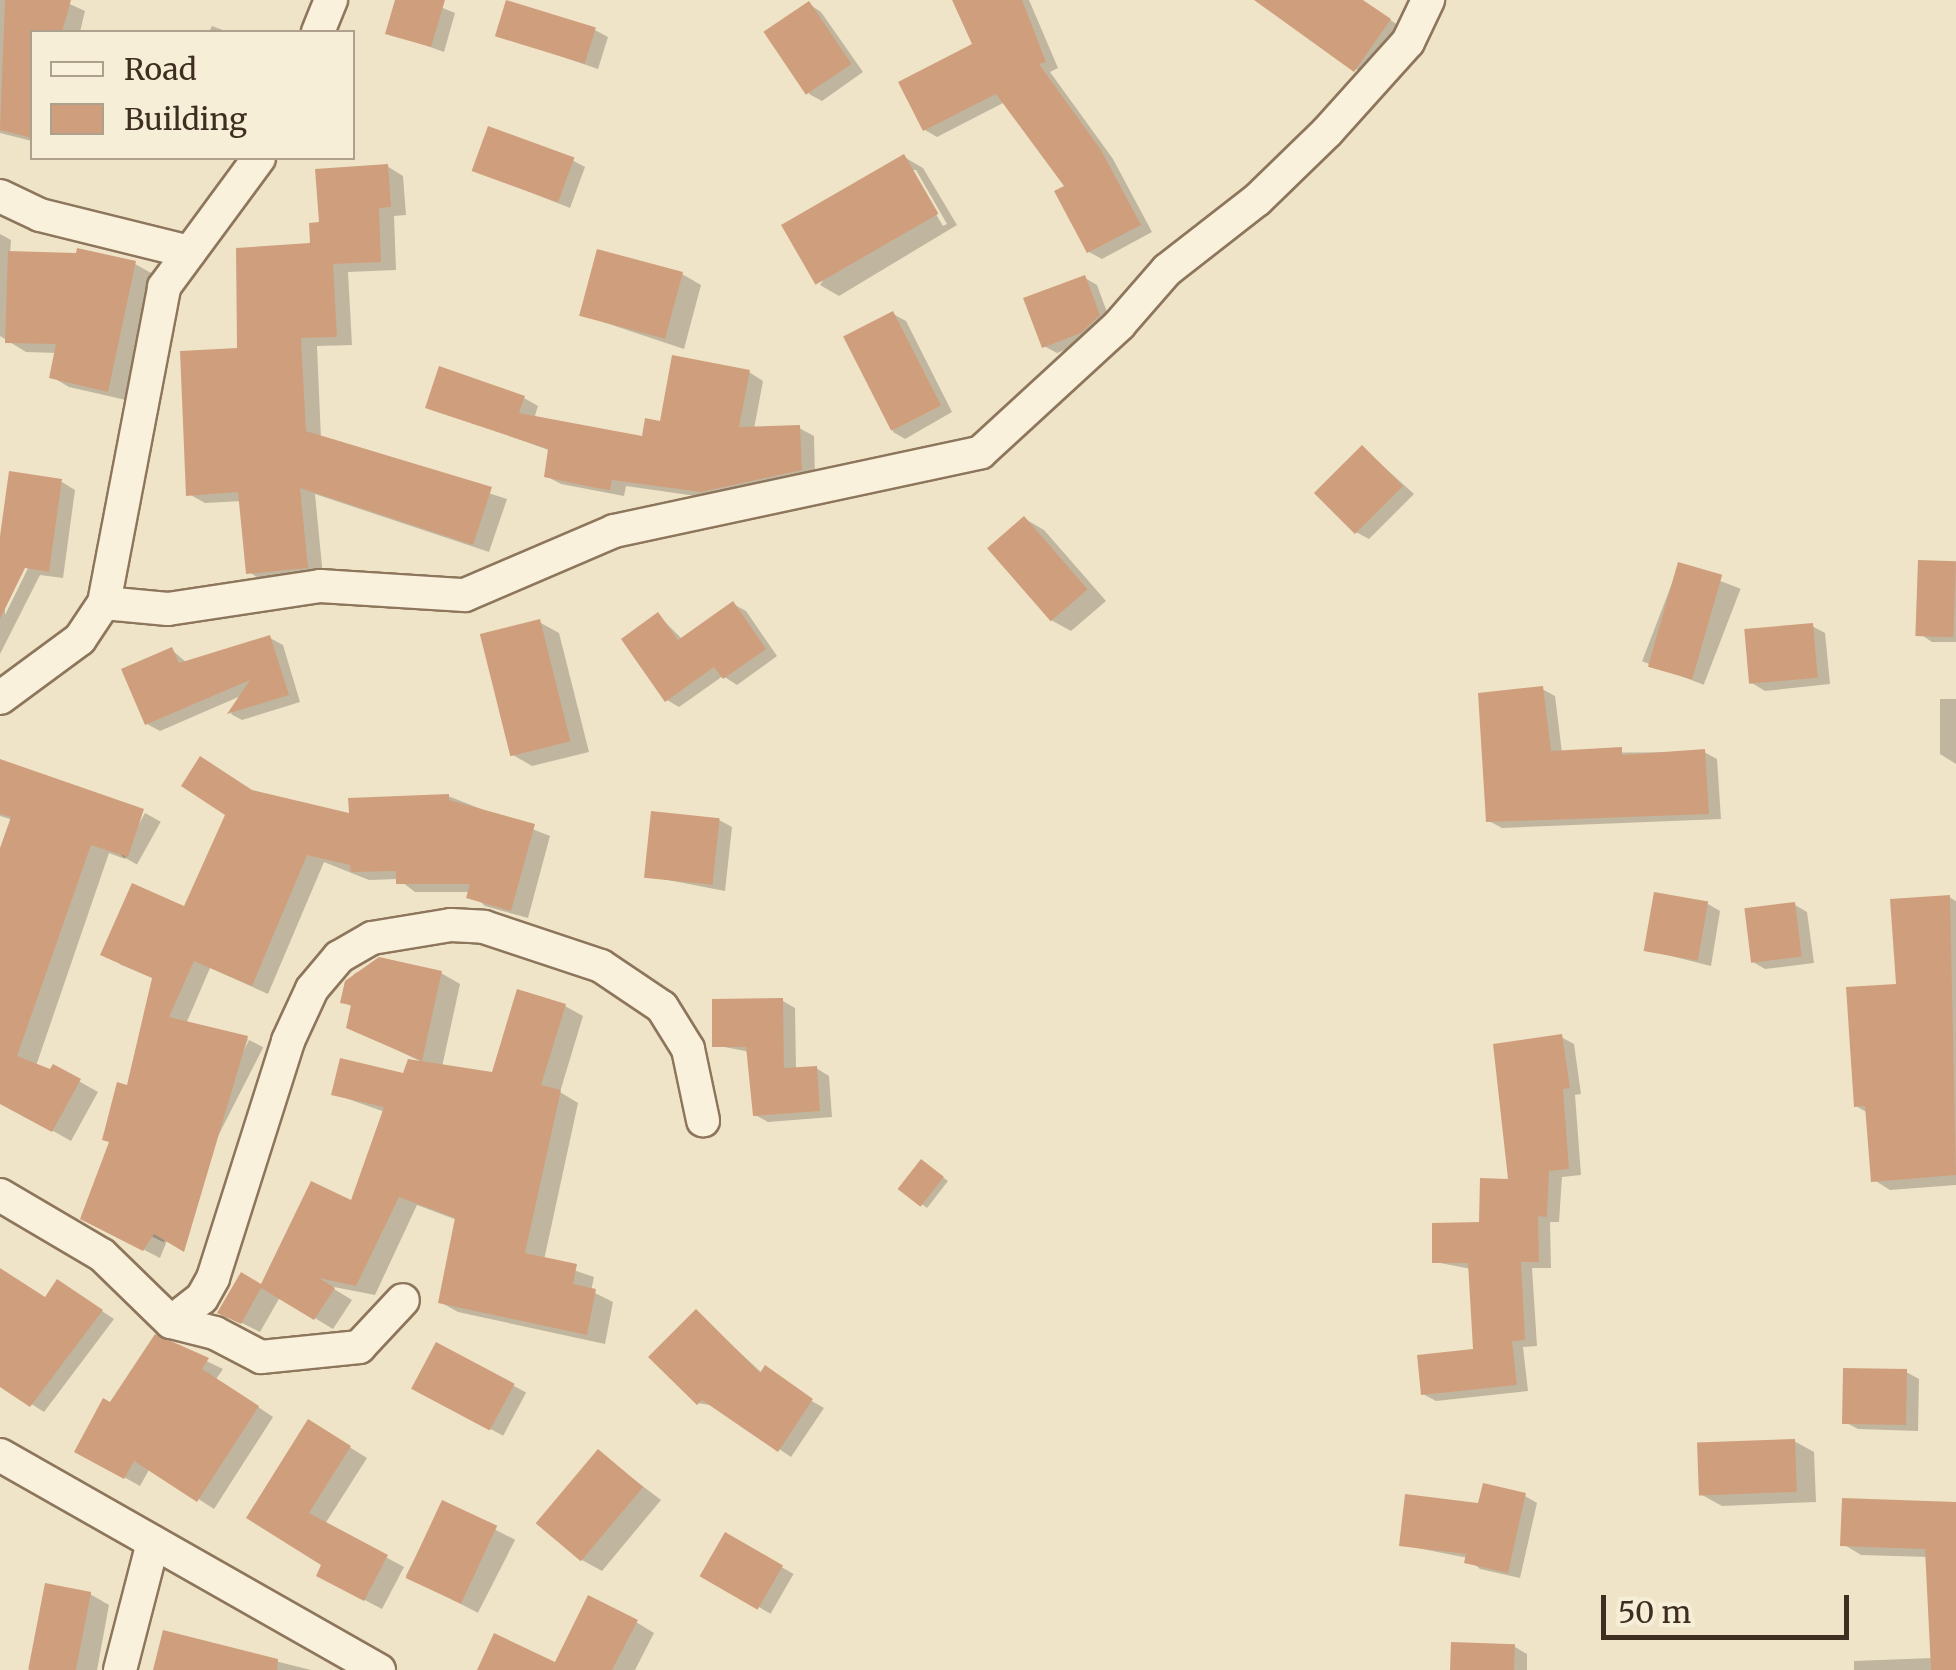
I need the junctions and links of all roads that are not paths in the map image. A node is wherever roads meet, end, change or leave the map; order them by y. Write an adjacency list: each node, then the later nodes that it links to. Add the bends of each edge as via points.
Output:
1 (331, 0): 3 (street)
2 (1428, 0): 7 (street, via 1408,42 1326,132 1257,200 1168,270 1105,339 981,452 614,531 465,595 320,586 168,609)
3 (319, 30)
4 (258, 160): 6 (street)
5 (0, 196): 6 (street, via 40,215)
6 (189, 252): 7 (street, via 164,287)
7 (104, 603): 8 (street, via 80,639)
8 (0, 698)
9 (702, 1120): 12 (street, via 688,1049 662,1007 601,966 484,927 452,925 372,938 340,957 312,989 288,1041 213,1278 202,1298)
10 (0, 1194): 12 (street, via 102,1254)
11 (403, 1300): 12 (street, via 359,1347 290,1359 245,1353 215,1333)
12 (171, 1322)
13 (0, 1456): 14 (street)
14 (153, 1542): 15 (street); 16 (street)
15 (120, 1670)
16 (379, 1670)

